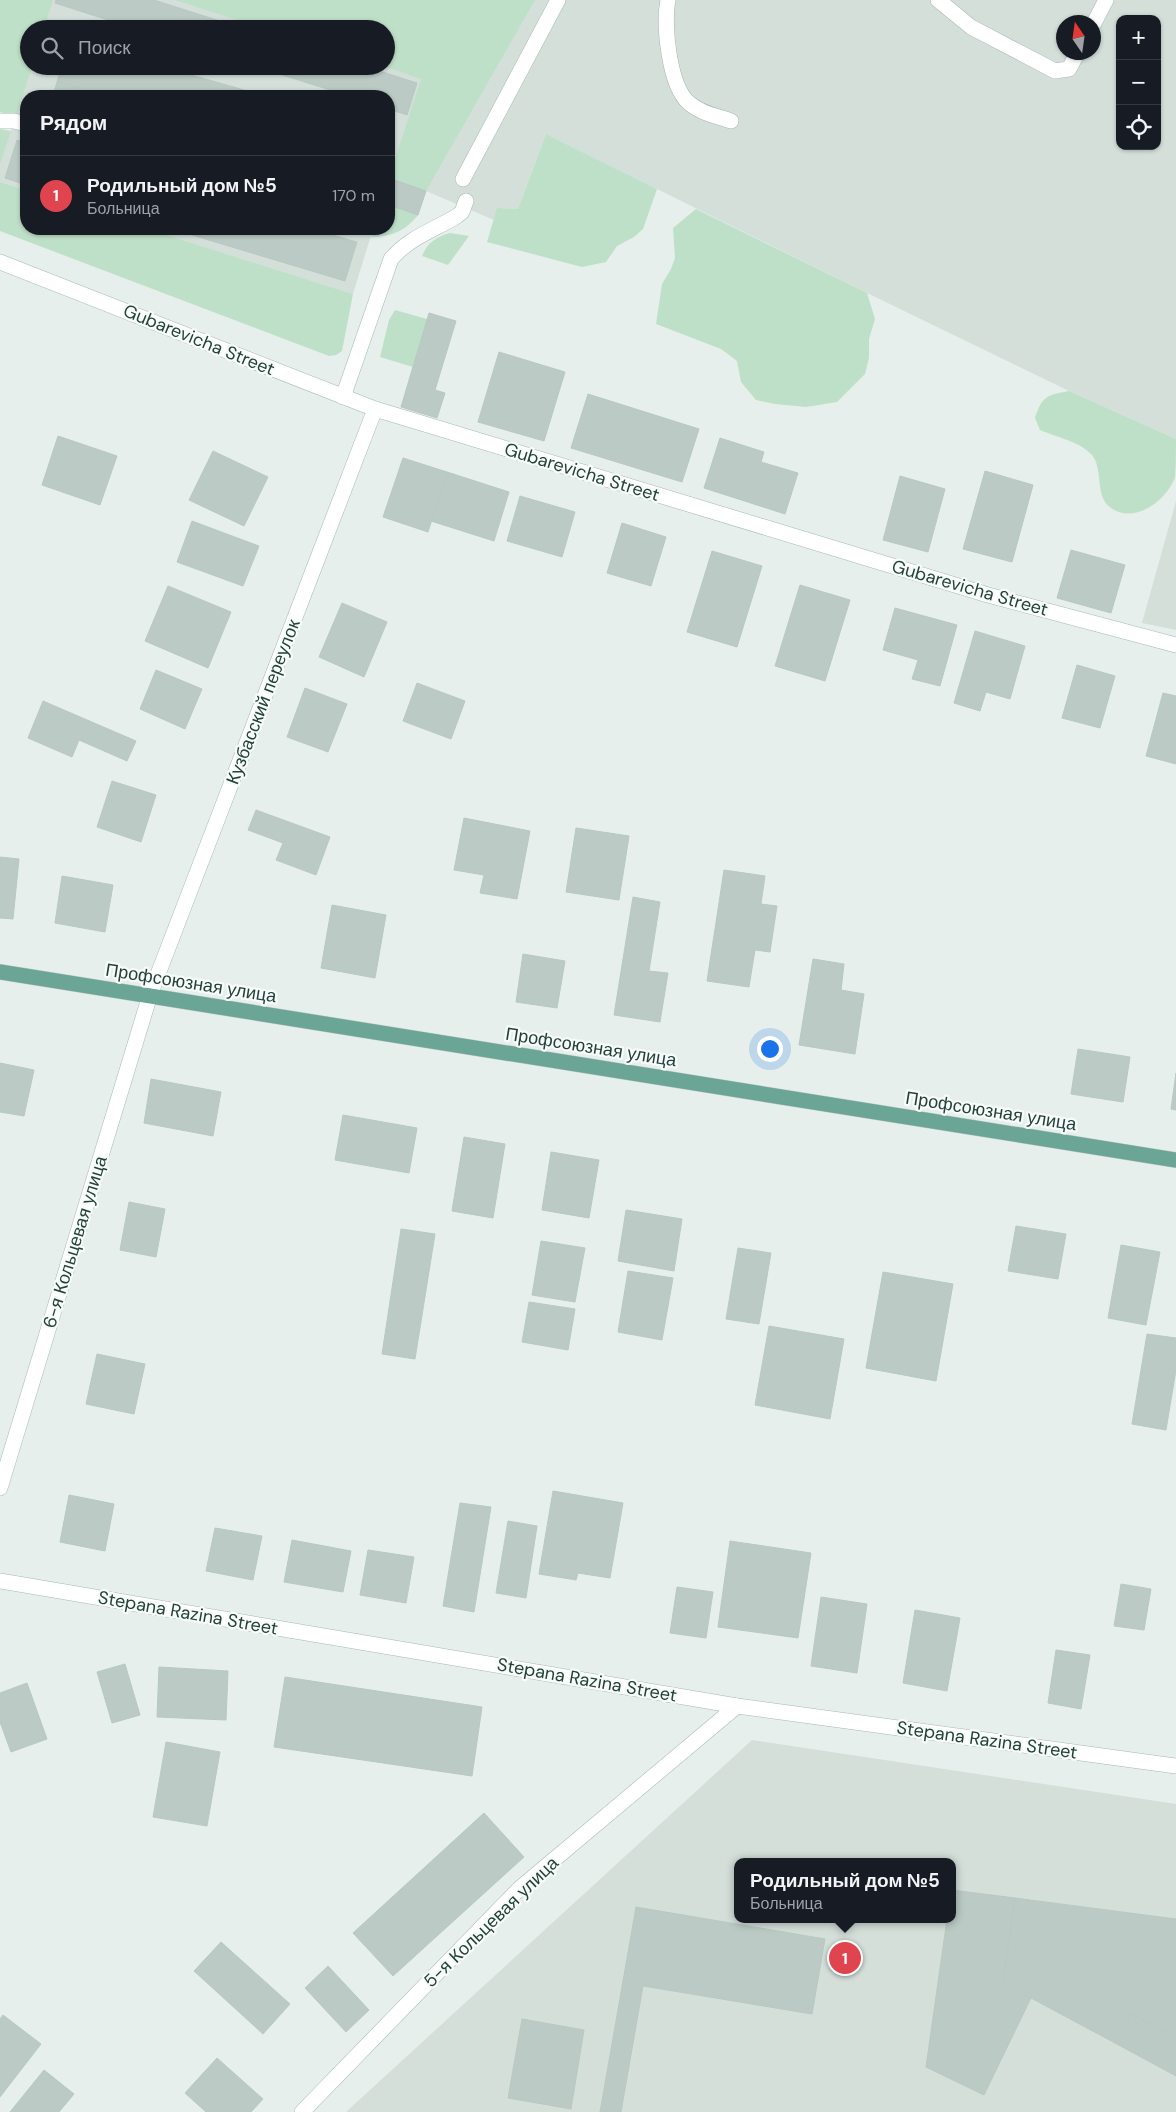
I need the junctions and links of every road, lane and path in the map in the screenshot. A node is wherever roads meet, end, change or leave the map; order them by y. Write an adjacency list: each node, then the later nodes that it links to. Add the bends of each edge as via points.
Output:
1 (558, 0): 10 (street)
2 (668, 0): 8 (street, via 668,56 678,86 688,102)
3 (938, 0): 6 (street, via 972,27 1055,71 1070,69)
4 (1106, 0): 5 (street)
5 (1098, 15)
6 (1074, 60)
7 (0, 121): 9 (street)
8 (731, 121)
9 (20, 122)
10 (463, 179)
11 (466, 202): 13 (street, via 457,216 417,236 391,259)
12 (0, 262): 13 (street, Gubarevicha Street)
13 (343, 397): 14 (street, Gubarevicha Street)
14 (375, 409): 15 (street, Gubarevicha Street, via 988,595); 17 (street, Кузбасский переулок)
15 (1176, 645)
16 (0, 972): 17 (main road, Профсоюзная улица)
17 (150, 995): 18 (main road, Профсоюзная улица); 19 (street, 6-я Кольцевая улица)
18 (1176, 1160)
19 (0, 1488)
20 (0, 1581): 21 (street, Stepana Razina Street)
21 (737, 1706): 22 (street, Stepana Razina Street); 23 (street, 5-я Кольцевая улица, via 520,1889)
22 (1176, 1766)
23 (302, 2112)

